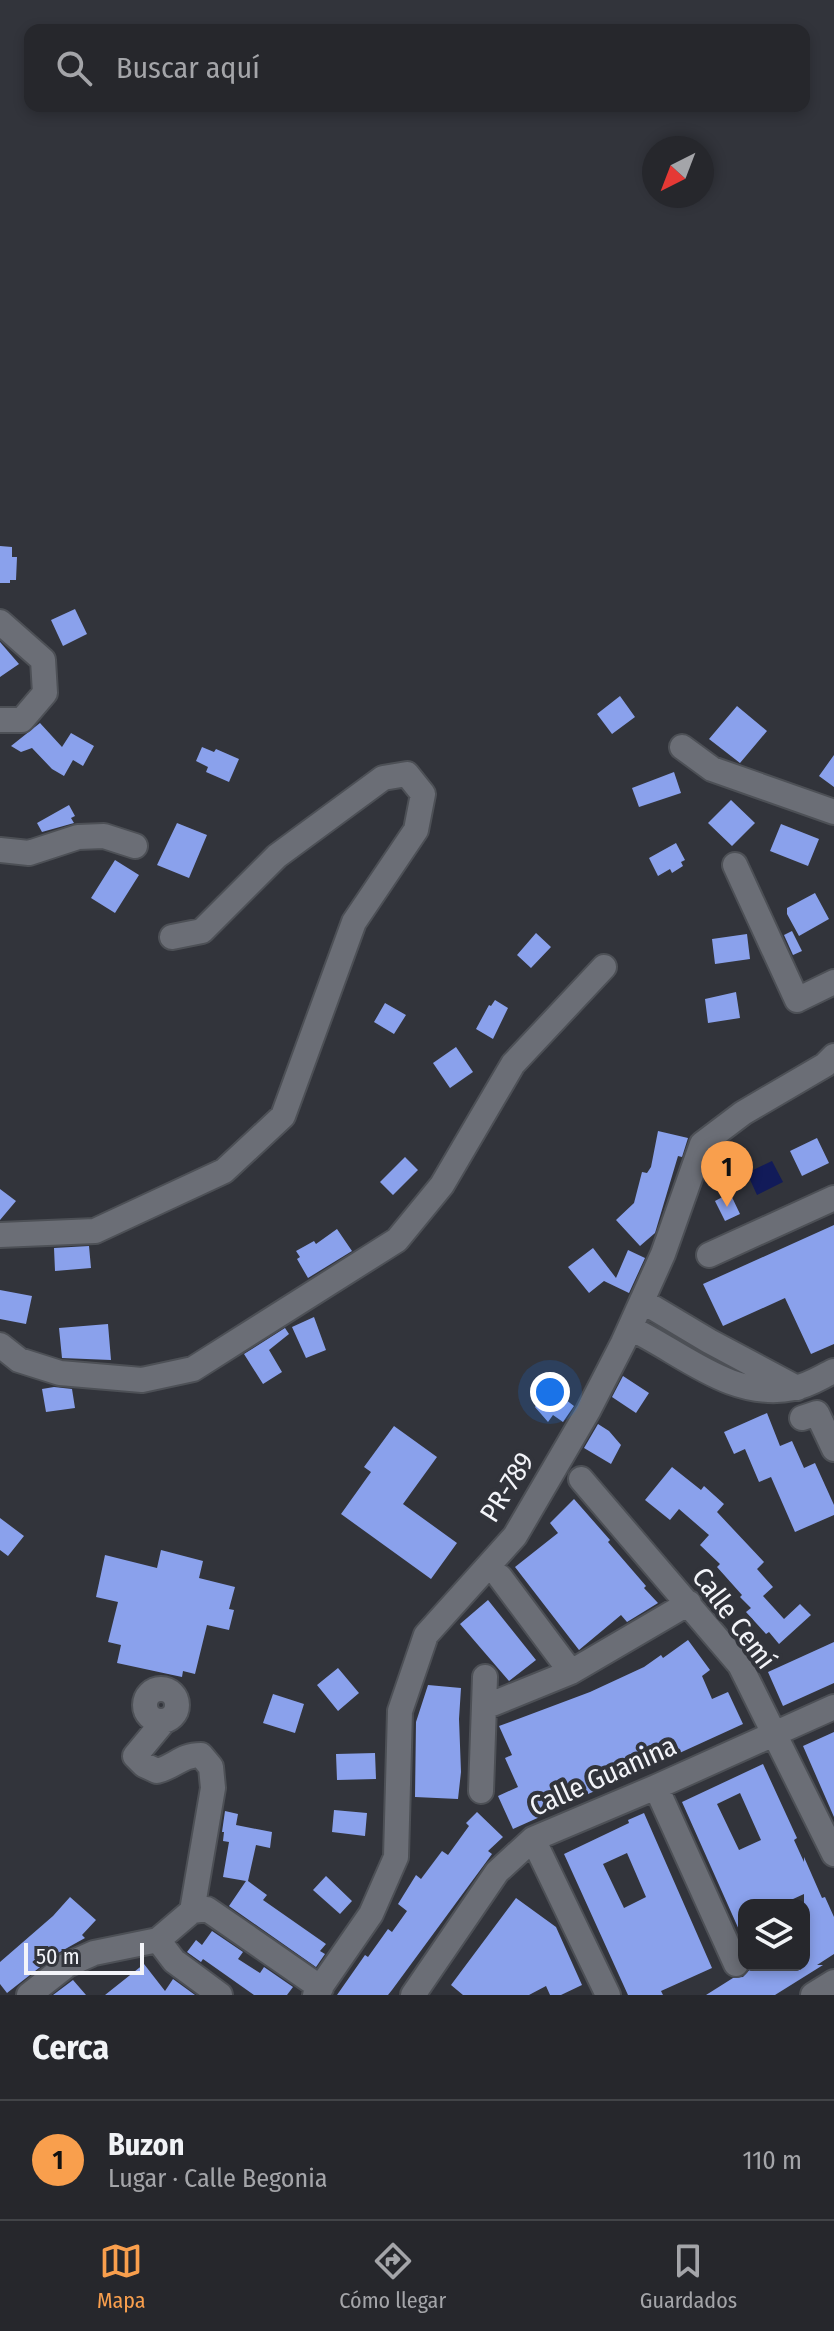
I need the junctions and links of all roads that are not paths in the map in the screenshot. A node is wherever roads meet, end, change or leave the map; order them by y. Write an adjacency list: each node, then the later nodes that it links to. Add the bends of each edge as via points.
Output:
1 (0, 622): 2 (street, via 43,660 45,693)
2 (11, 720): 3 (street)
3 (0, 734)
4 (682, 747): 5 (street, via 712,769)
5 (834, 812)
6 (135, 846): 7 (street, via 104,836 78,837 29,853)
7 (0, 850)
8 (735, 865): 11 (street, via 797,1000)
9 (172, 937): 14 (street, via 202,931 277,856 383,778 407,774 423,794 416,830 354,922 283,1116 224,1171 95,1231)
10 (604, 967): 18 (street, via 513,1064 442,1185 397,1240 206,1361 142,1380 60,1373 19,1360)
11 (834, 982)
12 (834, 1056): 16 (street, PR-789 / PR-789, via 702,1144)
13 (834, 1198): 15 (street)
14 (0, 1235)
15 (709, 1255)
16 (642, 1301): 17 (street, PR-789 / PR-789); 20 (street)
17 (630, 1328): 20 (street, via 740,1386 761,1392); 40 (street, PR-789 / PR-789, via 515,1536 426,1635 400,1711 396,1857 371,1914)
18 (0, 1345)
19 (834, 1371): 20 (street)
20 (797, 1388)
21 (802, 1418): 22 (street, via 817,1413)
22 (834, 1449)
23 (581, 1479): 25 (street, Calle Cemí)
24 (500, 1577): 26 (street)
25 (689, 1603): 26 (street); 31 (street, Calle Cemí, via 740,1665)
26 (571, 1672): 28 (street)
27 (485, 1677): 28 (street)
28 (485, 1707): 33 (street)
29 (834, 1707): 31 (street, Calle Guanina)
30 (164, 1721): 36 (street, via 135,1756 144,1765 157,1771 185,1755 201,1755 211,1767 213,1788)
31 (773, 1733): 32 (street, Calle Guanina); 35 (street, Calle Cemí)
32 (656, 1787): 34 (street, Calle Guanina); 38 (street)
33 (481, 1791)
34 (533, 1839): 41 (street); 44 (street, Calle Guanina, via 497,1872)
35 (834, 1854)
36 (192, 1911): 37 (street); 40 (street, via 207,1909)
37 (158, 1940): 42 (street, via 94,1953 67,1965); 43 (street, via 174,1961)
38 (736, 1964)
39 (834, 1982): 45 (street)
40 (318, 1991)
41 (606, 1994)
42 (29, 1995)
43 (220, 1995)
44 (413, 1995)
45 (813, 1995)

